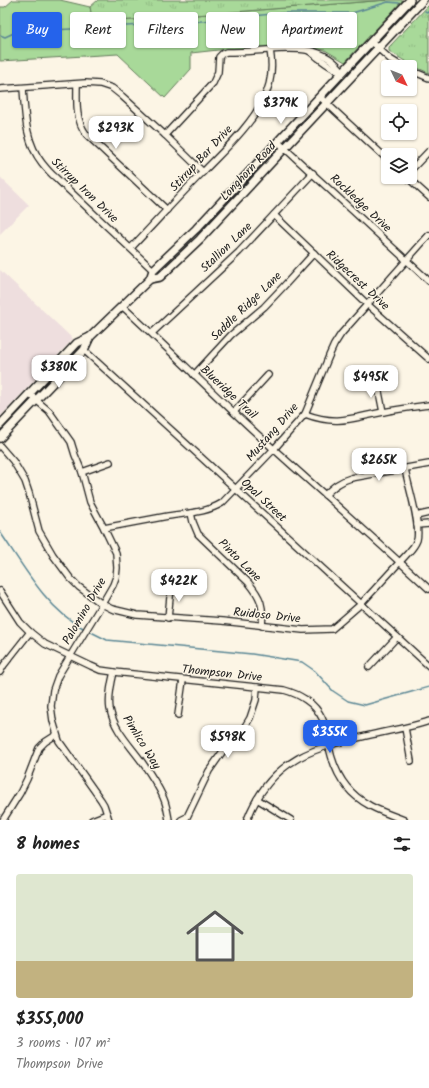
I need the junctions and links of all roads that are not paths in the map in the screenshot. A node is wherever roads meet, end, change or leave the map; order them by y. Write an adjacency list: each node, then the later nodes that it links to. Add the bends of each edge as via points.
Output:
1 (410, 0): 3 (main road, Longhorn Road)
2 (423, 0): 4 (main road, Longhorn Road)
3 (371, 42): 4 (street); 7 (main road, Longhorn Road)
4 (378, 49): 6 (street); 14 (main road, Longhorn Road)
5 (270, 50): 7 (street, via 288,48 321,53 335,62); 15 (street, via 226,52 218,57 218,72 214,83); 21 (street, Stirrup Bar Drive, via 271,74 263,101 246,126)
6 (392, 60)
7 (343, 72): 13 (main road, Longhorn Road)
8 (417, 73): 9 (street)
9 (429, 78)
10 (77, 84): 11 (street); 15 (street, via 100,84 112,88); 25 (street, via 77,112 86,134)
11 (23, 88): 12 (street); 28 (street, Stirrup Iron Drive, via 26,127 41,162)
12 (0, 89)
13 (320, 97): 14 (street); 16 (main road, Longhorn Road)
14 (327, 103): 17 (main road, Longhorn Road); 19 (street)
15 (165, 135): 21 (street)
16 (278, 142): 17 (street, Rockledge Drive); 31 (main road, Longhorn Road, via 196,229)
17 (285, 148): 22 (street, Rockledge Drive); 32 (main road, Longhorn Road, via 200,239 160,277)
18 (429, 151): 20 (street)
19 (381, 153)
20 (417, 164)
21 (203, 172): 25 (street, Stirrup Bar Drive)
22 (313, 173): 26 (street, Stallion Lane); 30 (street, Rockledge Drive)
23 (414, 184): 24 (street)
24 (429, 198)
25 (167, 210): 28 (street, Stirrup Bar Drive)
26 (274, 215): 29 (street, Ridgecrest Drive); 36 (street, Stallion Lane, via 239,252)
27 (429, 235): 30 (street, Mustang Drive)
28 (131, 248): 31 (street, Stirrup Iron Drive)
29 (314, 253): 34 (street, Ridgecrest Drive); 40 (street, Saddle Ridge Lane, via 274,297 231,335)
30 (406, 259): 33 (street, Rockledge Drive); 34 (street, Mustang Drive)
31 (153, 270): 32 (main road, Longhorn Road)
32 (150, 280): 35 (main road, Longhorn Road)
33 (429, 281)
34 (367, 304): 39 (street, Ridgecrest Drive); 48 (street, Mustang Drive, via 334,344)
35 (122, 306): 36 (street, Blueridge Trail); 37 (main road, Longhorn Road)
36 (152, 333): 40 (street, Blueridge Trail)
37 (90, 337): 38 (main road, Longhorn Road); 43 (main road, Longhorn Road, via 77,343)
38 (84, 350): 44 (main road, Longhorn Road); 57 (street, Opal Street)
39 (429, 359)
40 (194, 375): 46 (street, Blueridge Trail)
41 (268, 375): 46 (street)
42 (377, 382): 47 (street)
43 (30, 393): 44 (street, Palomino Drive); 49 (main road, Longhorn Road)
44 (36, 400): 50 (main road, Longhorn Road); 56 (street, Palomino Drive, via 49,411 71,442)
45 (429, 405): 47 (street)
46 (234, 412): 52 (street, Blueridge Trail)
47 (382, 412): 48 (street, via 345,421 324,420)
48 (305, 414): 52 (street, Mustang Drive)
49 (0, 425)
50 (0, 438)
51 (0, 446): 69 (street, Ruidoso Drive, via 25,481 39,531 53,555 79,587)
52 (274, 449): 57 (street, Mustang Drive); 58 (street, Blueridge Trail)
53 (110, 462): 56 (street)
54 (429, 464): 55 (street)
55 (405, 469): 58 (street, via 351,478 339,483); 61 (street, Ruidoso Drive)
56 (82, 472): 64 (street, Palomino Drive, via 90,502)
57 (235, 489): 59 (street, Mustang Drive, via 215,507); 70 (street, Opal Street)
58 (325, 495): 65 (street, Blueridge Trail)
59 (191, 513): 64 (street, Mustang Drive); 72 (street, Pinto Lane, via 198,534 257,594 262,605)
60 (429, 513): 61 (street)
61 (416, 516): 63 (street, Ruidoso Drive)
62 (429, 524): 63 (street)
63 (417, 525): 65 (street, Ruidoso Drive, via 418,533 414,545)
64 (104, 528): 69 (street, Palomino Drive, via 116,553 116,577)
65 (400, 562): 67 (street, Blueridge Trail); 70 (street, Ruidoso Drive)
66 (171, 587): 71 (street)
67 (429, 589)
68 (0, 591): 73 (street, Thompson Drive, via 20,622)
69 (102, 604): 71 (street, Ruidoso Drive, via 137,615); 75 (street, Palomino Drive)
70 (361, 604): 72 (street, Ruidoso Drive, via 332,629 303,630); 74 (street, Opal Street)
71 (168, 618): 72 (street, Ruidoso Drive)
72 (262, 626)
73 (30, 632): 75 (street, Thompson Drive, via 45,644); 78 (street)
74 (397, 638): 76 (street, Opal Street); 77 (street)
75 (70, 656): 79 (street, Thompson Drive, via 100,670); 85 (street, Palomino Drive, via 55,683 52,697 51,713)
76 (429, 666)
77 (369, 667)
78 (0, 672)
79 (114, 672): 80 (street, Thompson Drive); 92 (street, Pimlico Way, via 110,710 117,727 161,793)
80 (183, 680): 81 (street, Thompson Drive); 82 (street)
81 (257, 687): 86 (street, Thompson Drive, via 290,692 308,702 322,717); 93 (street, via 250,718 208,771 187,817)
82 (178, 715)
83 (429, 720): 84 (street)
84 (405, 728): 86 (street); 87 (street)
85 (56, 735): 89 (street, Palomino Drive, via 101,800); 90 (street, via 39,748 20,793)
86 (329, 745): 88 (street, via 304,754 287,765); 96 (street, Thompson Drive, via 338,772 352,793 373,808)
87 (412, 761)
88 (257, 798): 94 (street); 95 (street)
89 (108, 817): 91 (street)
90 (3, 820)
91 (92, 820)
92 (169, 820)
93 (181, 820)
94 (247, 820)
95 (291, 820)
96 (404, 820)

